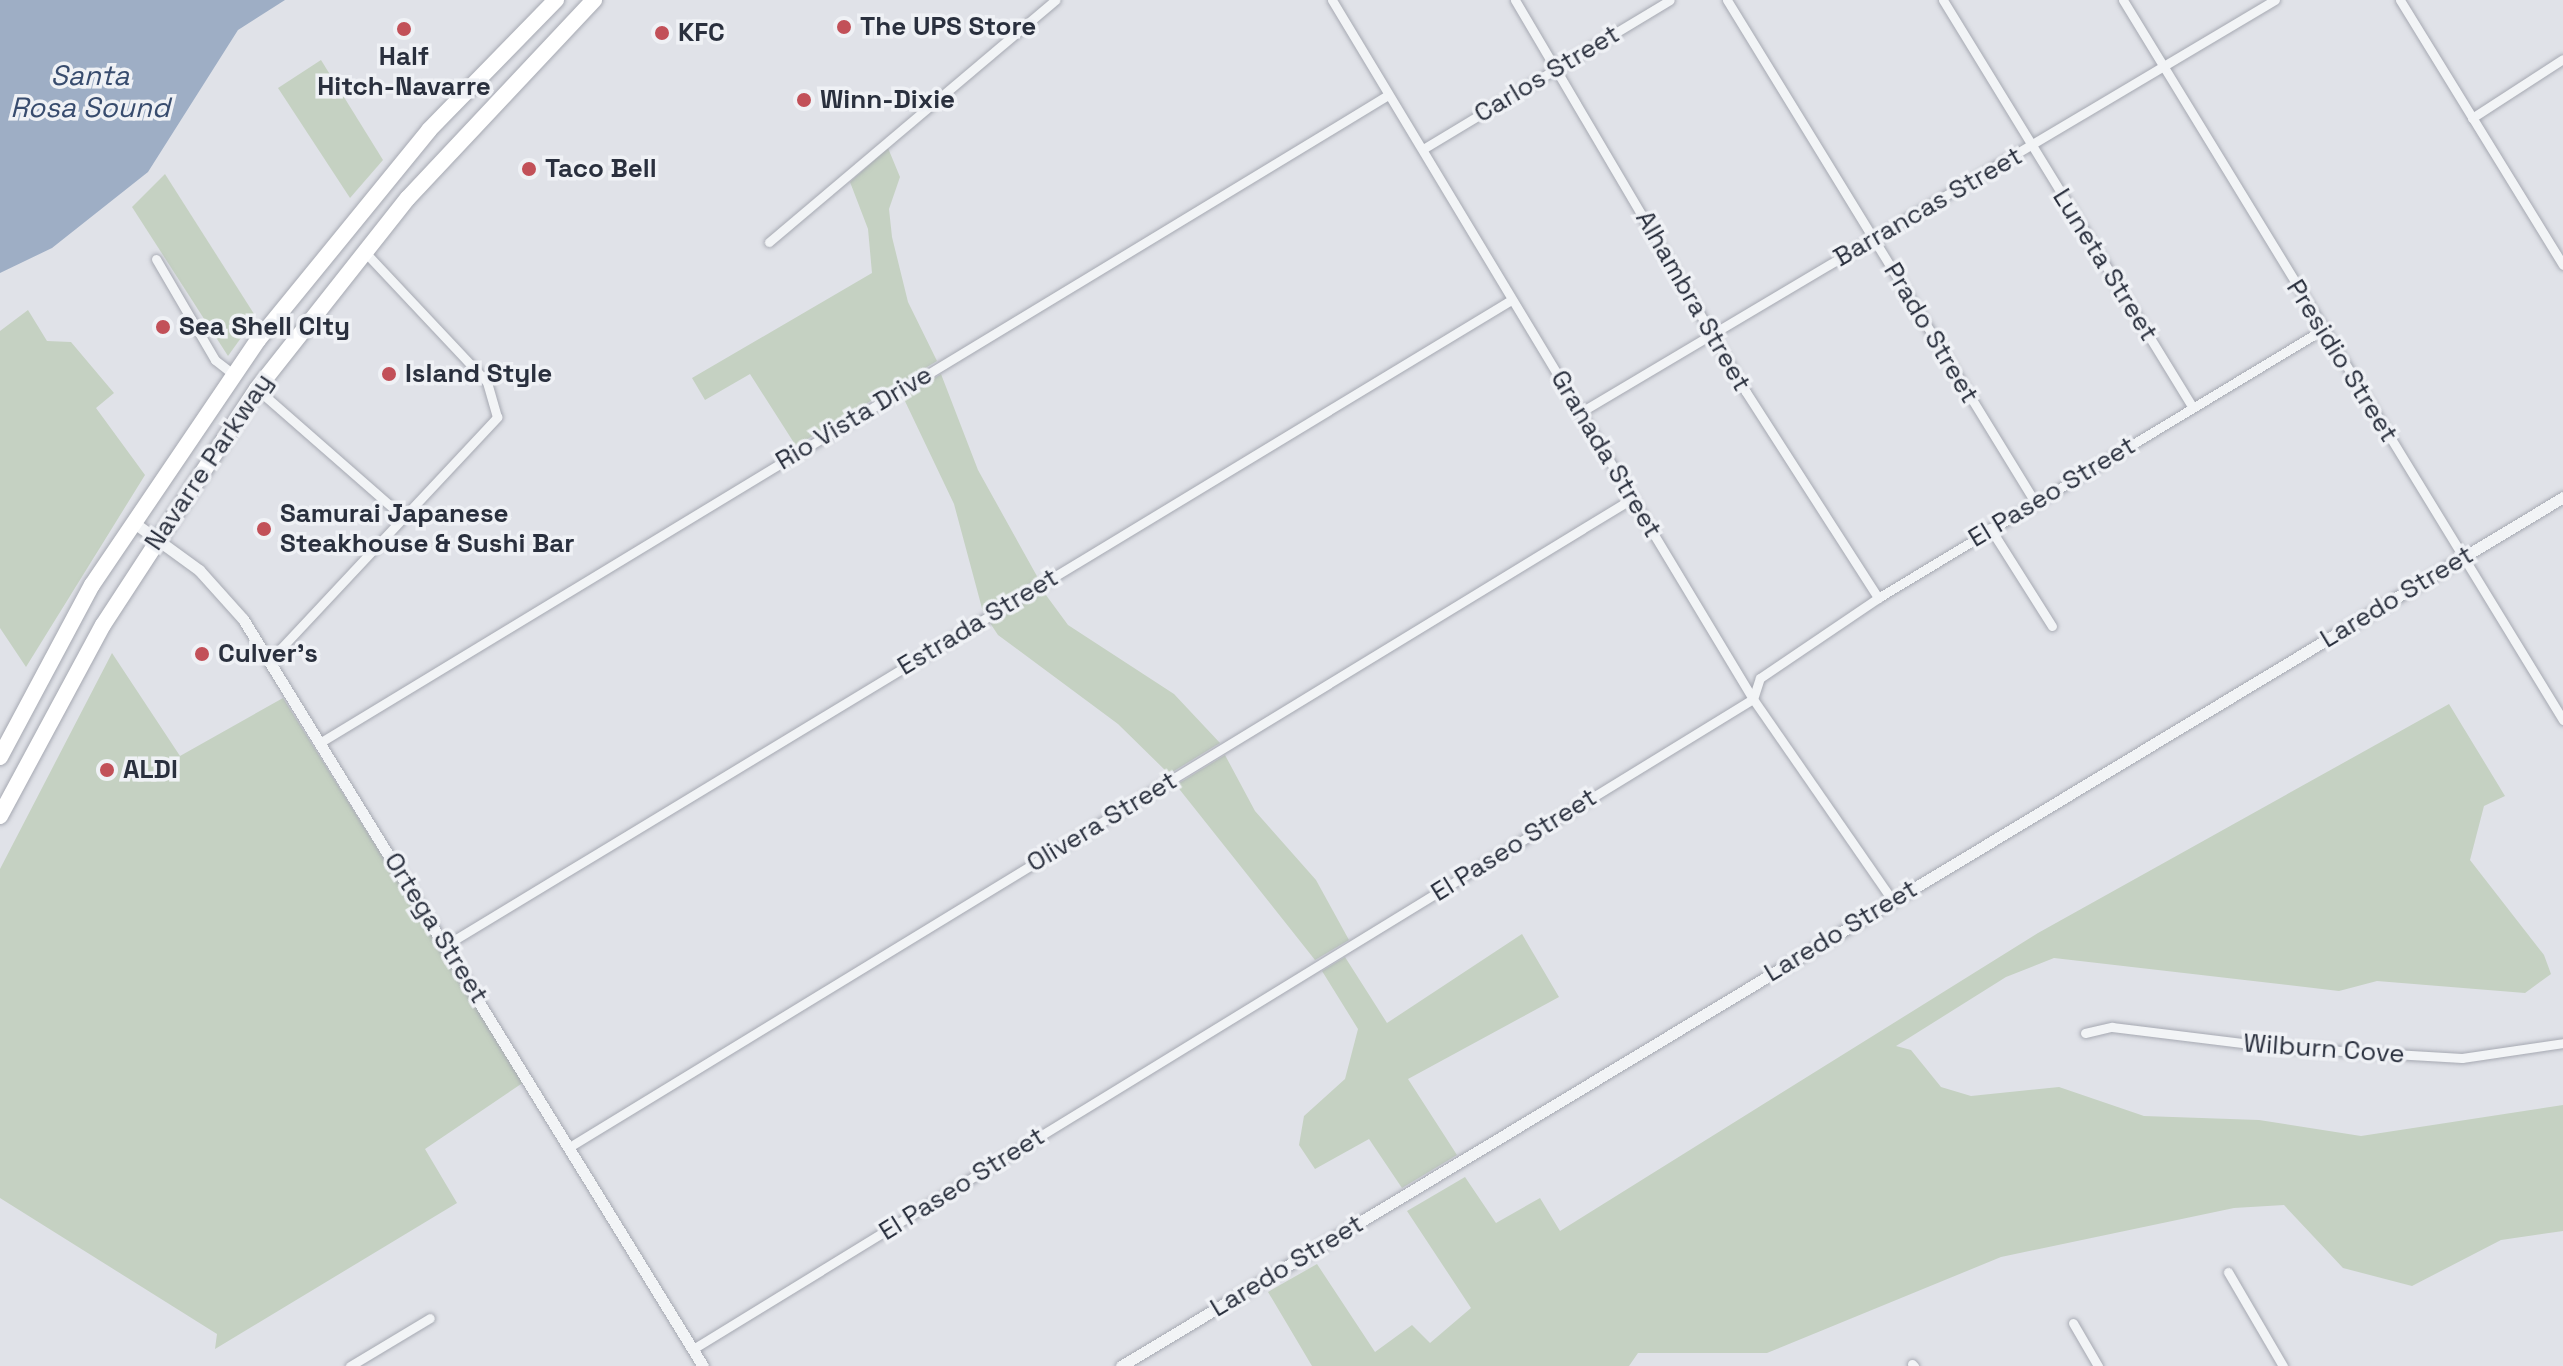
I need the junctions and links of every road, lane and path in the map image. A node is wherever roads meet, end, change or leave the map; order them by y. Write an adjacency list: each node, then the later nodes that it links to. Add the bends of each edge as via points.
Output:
1 (556, 0): 12 (highway, Navarre Parkway)
2 (594, 0): 16 (highway, Navarre Parkway)
3 (1332, 0): 18 (street, Granada Street)
4 (1515, 0): 14 (street, Alhambra Street)
5 (1670, 0): 14 (street, Carlos Street)
6 (1727, 0): 23 (street, Prado Street)
7 (1943, 0): 21 (street, Luneta Street)
8 (2123, 0): 15 (street, Presidio Street)
9 (2275, 0): 15 (street, Barrancas Street)
10 (2400, 0): 19 (street)
11 (1048, 2): 24 (street)
12 (509, 46): 16 (highway); 17 (highway, Navarre Parkway)
13 (2563, 59): 19 (street)
14 (1557, 68): 22 (street, Carlos Street); 30 (street, Alhambra Street)
15 (2164, 68): 21 (street, Barrancas Street); 29 (street, Presidio Street)
16 (517, 76): 20 (highway, Navarre Parkway)
17 (472, 84): 20 (highway, via 479,96); 31 (highway, Navarre Parkway, via 351,221)
18 (1388, 95): 22 (street, Granada Street); 48 (street, Rio Vista Drive)
19 (2472, 118): 27 (street)
20 (477, 120): 25 (highway, Navarre Parkway)
21 (2031, 146): 23 (street, Barrancas Street); 33 (street, Luneta Street)
22 (1423, 149): 28 (street, Granada Street)
23 (1874, 238): 30 (street, Barrancas Street); 37 (street, Prado Street)
24 (769, 242)
25 (363, 250): 32 (highway, Navarre Parkway); 38 (street, via 487,382 496,403 483,438)
26 (156, 259): 31 (street, via 215,360)
27 (2563, 265)
28 (1511, 300): 34 (street, Granada Street); 52 (street, Estrada Street)
29 (2322, 330): 33 (street, El Paseo Street); 42 (street, Presidio Street)
30 (1712, 332): 34 (street, Barrancas Street); 43 (street, Alhambra Street)
31 (233, 374): 39 (highway, Navarre Parkway)
32 (257, 389): 38 (street); 41 (highway, Navarre Parkway)
33 (2192, 407): 37 (street, El Paseo Street)
34 (1581, 412): 36 (street, Granada Street)
35 (2563, 497): 42 (street, Laredo Street)
36 (1633, 498): 46 (street, Granada Street); 55 (street, Olivera Street)
37 (2035, 502): 40 (street, El Paseo Street)
38 (402, 516): 45 (street)
39 (133, 522): 41 (street, Ortega Street); 49 (highway, Navarre Parkway)
40 (1990, 528): 43 (street, El Paseo Street); 44 (street)
41 (158, 536): 45 (street, Ortega Street, via 218,588); 50 (highway, Navarre Parkway)
42 (2464, 557): 47 (street, Presidio Street); 51 (street, Laredo Street)
43 (1878, 598): 46 (street, El Paseo Street, via 1760,678)
44 (2052, 626)
45 (270, 660): 48 (street, Ortega Street)
46 (1753, 699): 51 (street, Granada Street); 59 (street, El Paseo Street)
47 (2563, 720)
48 (321, 742): 52 (street, Ortega Street)
49 (0, 757)
50 (0, 816)
51 (1892, 900): 62 (street, Laredo Street)
52 (446, 945): 55 (street, Ortega Street)
53 (2085, 1033): 54 (street, Wilburn Cove, via 2112,1027 2462,1058)
54 (2563, 1043)
55 (571, 1146): 59 (street, Ortega Street)
56 (2228, 1272): 64 (street)
57 (430, 1318): 60 (street)
58 (2073, 1323): 63 (street)
59 (693, 1349): 61 (street, Ortega Street)
60 (350, 1366)
61 (703, 1366)
62 (1121, 1366)
63 (2098, 1366)
64 (2283, 1366)

